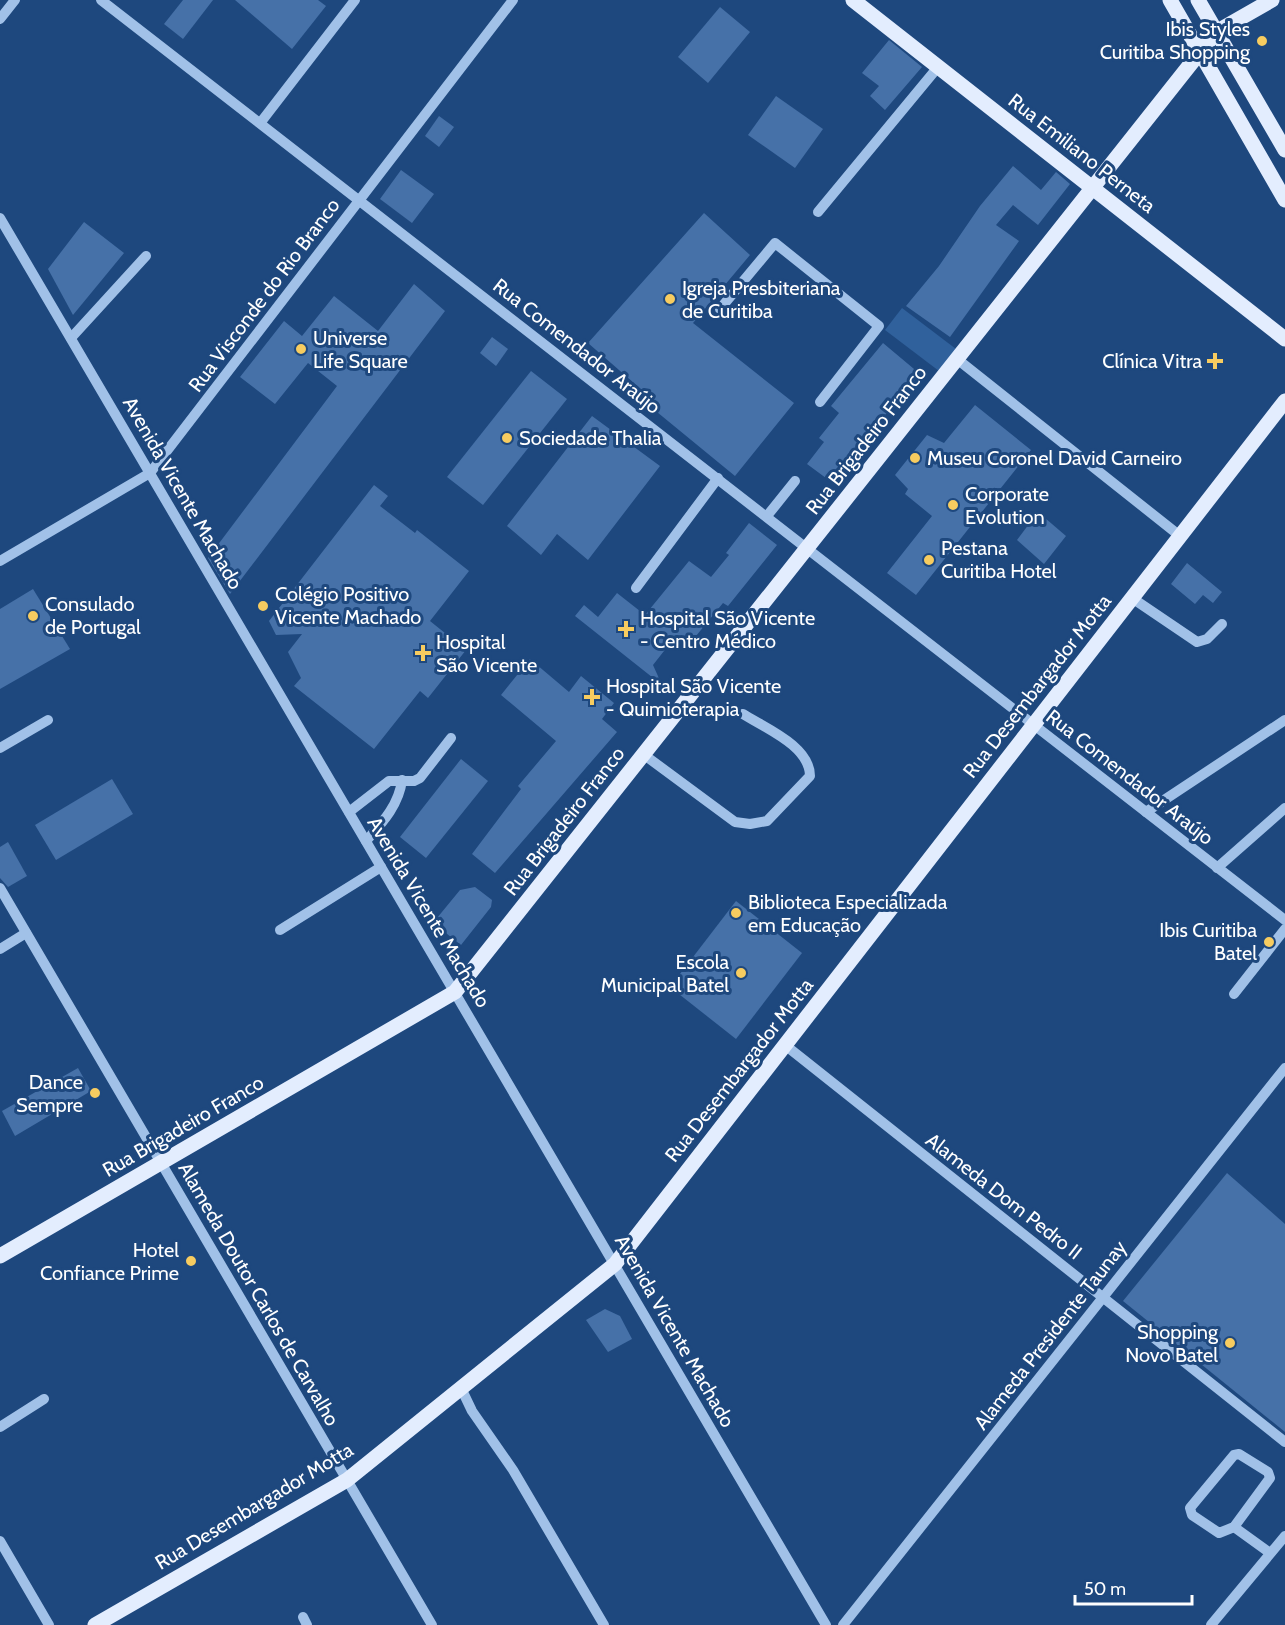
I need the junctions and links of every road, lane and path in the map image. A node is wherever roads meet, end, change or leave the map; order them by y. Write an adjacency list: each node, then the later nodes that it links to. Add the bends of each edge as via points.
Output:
1 (15, 0): 9 (street)
2 (101, 0): 13 (street, Rua Comendador Araújo)
3 (355, 0): 13 (street)
4 (513, 0): 16 (street, Rua Visconde do Rio Branco)
5 (853, 0): 12 (main road, Rua Emiliano Perneta)
6 (1170, 0): 11 (main road)
7 (1198, 0): 10 (main road)
8 (1272, 0): 10 (main road, Rua Brigadeiro Franco)
9 (0, 19)
10 (1216, 32): 11 (main road, Rua Brigadeiro Franco); 14 (main road)
11 (1200, 52): 15 (main road, Rua Brigadeiro Franco); 17 (main road)
12 (938, 67): 15 (main road, Rua Emiliano Perneta); 18 (street)
13 (261, 122): 16 (street, Rua Comendador Araújo)
14 (1285, 150)
15 (1092, 188): 23 (main road, Rua Emiliano Perneta); 24 (main road, Rua Brigadeiro Franco)
16 (360, 199): 27 (street, Rua Visconde do Rio Branco); 28 (street, Rua Comendador Araújo)
17 (1285, 200)
18 (818, 212)
19 (0, 218): 22 (street, Avenida Vicente Machado)
20 (146, 256): 22 (street)
21 (720, 309): 26 (street, via 775,243 879,326)
22 (71, 338): 27 (street, Avenida Vicente Machado)
23 (1285, 339)
24 (957, 359): 31 (street); 32 (main road, Rua Brigadeiro Franco)
25 (1285, 401): 31 (main road, Rua Desembargador Motta)
26 (819, 402)
27 (150, 472): 33 (street, Rua Visconde do Rio Branco); 46 (street, Avenida Vicente Machado)
28 (718, 478): 30 (street, Rua Comendador Araújo); 34 (street)
29 (795, 481): 30 (street)
30 (766, 516): 32 (street, Rua Comendador Araújo)
31 (1180, 536): 35 (main road, Rua Desembargador Motta)
32 (807, 548): 40 (street, Rua Comendador Araújo); 43 (main road, Rua Brigadeiro Franco)
33 (0, 561)
34 (636, 588)
35 (1132, 598): 36 (street, via 1197,642 1207,639); 40 (main road, Rua Desembargador Motta)
36 (1222, 624)
37 (743, 714): 43 (street, via 799,750 810,764 810,776 767,821 735,822)
38 (48, 720): 42 (street)
39 (1285, 720): 47 (street)
40 (1034, 725): 47 (street, Rua Comendador Araújo); 60 (main road, Rua Desembargador Motta)
41 (451, 738): 44 (street, via 420,778)
42 (0, 748)
43 (643, 754): 58 (main road, Rua Brigadeiro Franco)
44 (402, 780): 46 (street, via 389,781); 48 (street, via 393,808)
45 (1285, 808): 50 (street)
46 (349, 812): 48 (street, Avenida Vicente Machado)
47 (1146, 812): 50 (street, Rua Comendador Araújo)
48 (366, 841): 49 (street, Avenida Vicente Machado)
49 (381, 867): 55 (street); 58 (street, Avenida Vicente Machado)
50 (1217, 868): 53 (street, Rua Comendador Araújo)
51 (0, 888): 52 (street, Alameda Doutor Carlos de Carvalho)
52 (5, 906): 56 (street, Alameda Doutor Carlos de Carvalho)
53 (1285, 920)
54 (1285, 929): 59 (street)
55 (280, 930)
56 (26, 933): 57 (street); 62 (street, Alameda Doutor Carlos de Carvalho)
57 (0, 949)
58 (455, 992): 62 (main road, Rua Brigadeiro Franco); 64 (street, Avenida Vicente Machado)
59 (1234, 994)
60 (785, 1045): 64 (main road, Rua Desembargador Motta); 65 (street, Alameda Dom Pedro II)
61 (1285, 1068): 65 (street, Alameda Presidente Taunay)
62 (161, 1163): 63 (main road, Rua Brigadeiro Franco); 70 (street, Alameda Doutor Carlos de Carvalho)
63 (0, 1256)
64 (615, 1264): 66 (main road, Rua Desembargador Motta); 79 (street, Avenida Vicente Machado)
65 (1102, 1298): 69 (street, Alameda Dom Pedro II); 80 (street, Alameda Presidente Taunay)
66 (461, 1388): 70 (main road, Rua Desembargador Motta); 78 (street)
67 (44, 1399): 68 (street)
68 (0, 1427)
69 (1285, 1442)
70 (347, 1480): 76 (main road, Rua Desembargador Motta); 77 (street, Alameda Doutor Carlos de Carvalho)
71 (1234, 1527): 71 (street, via 1270,1478 1239,1454 1234,1455 1190,1508 1192,1515 1219,1533); 74 (street)
72 (1285, 1536): 74 (street)
73 (0, 1541): 75 (street)
74 (1270, 1553): 81 (street)
75 (50, 1625)
76 (95, 1625)
77 (432, 1625)
78 (604, 1625)
79 (826, 1625)
80 (843, 1625)
81 (1211, 1625)

